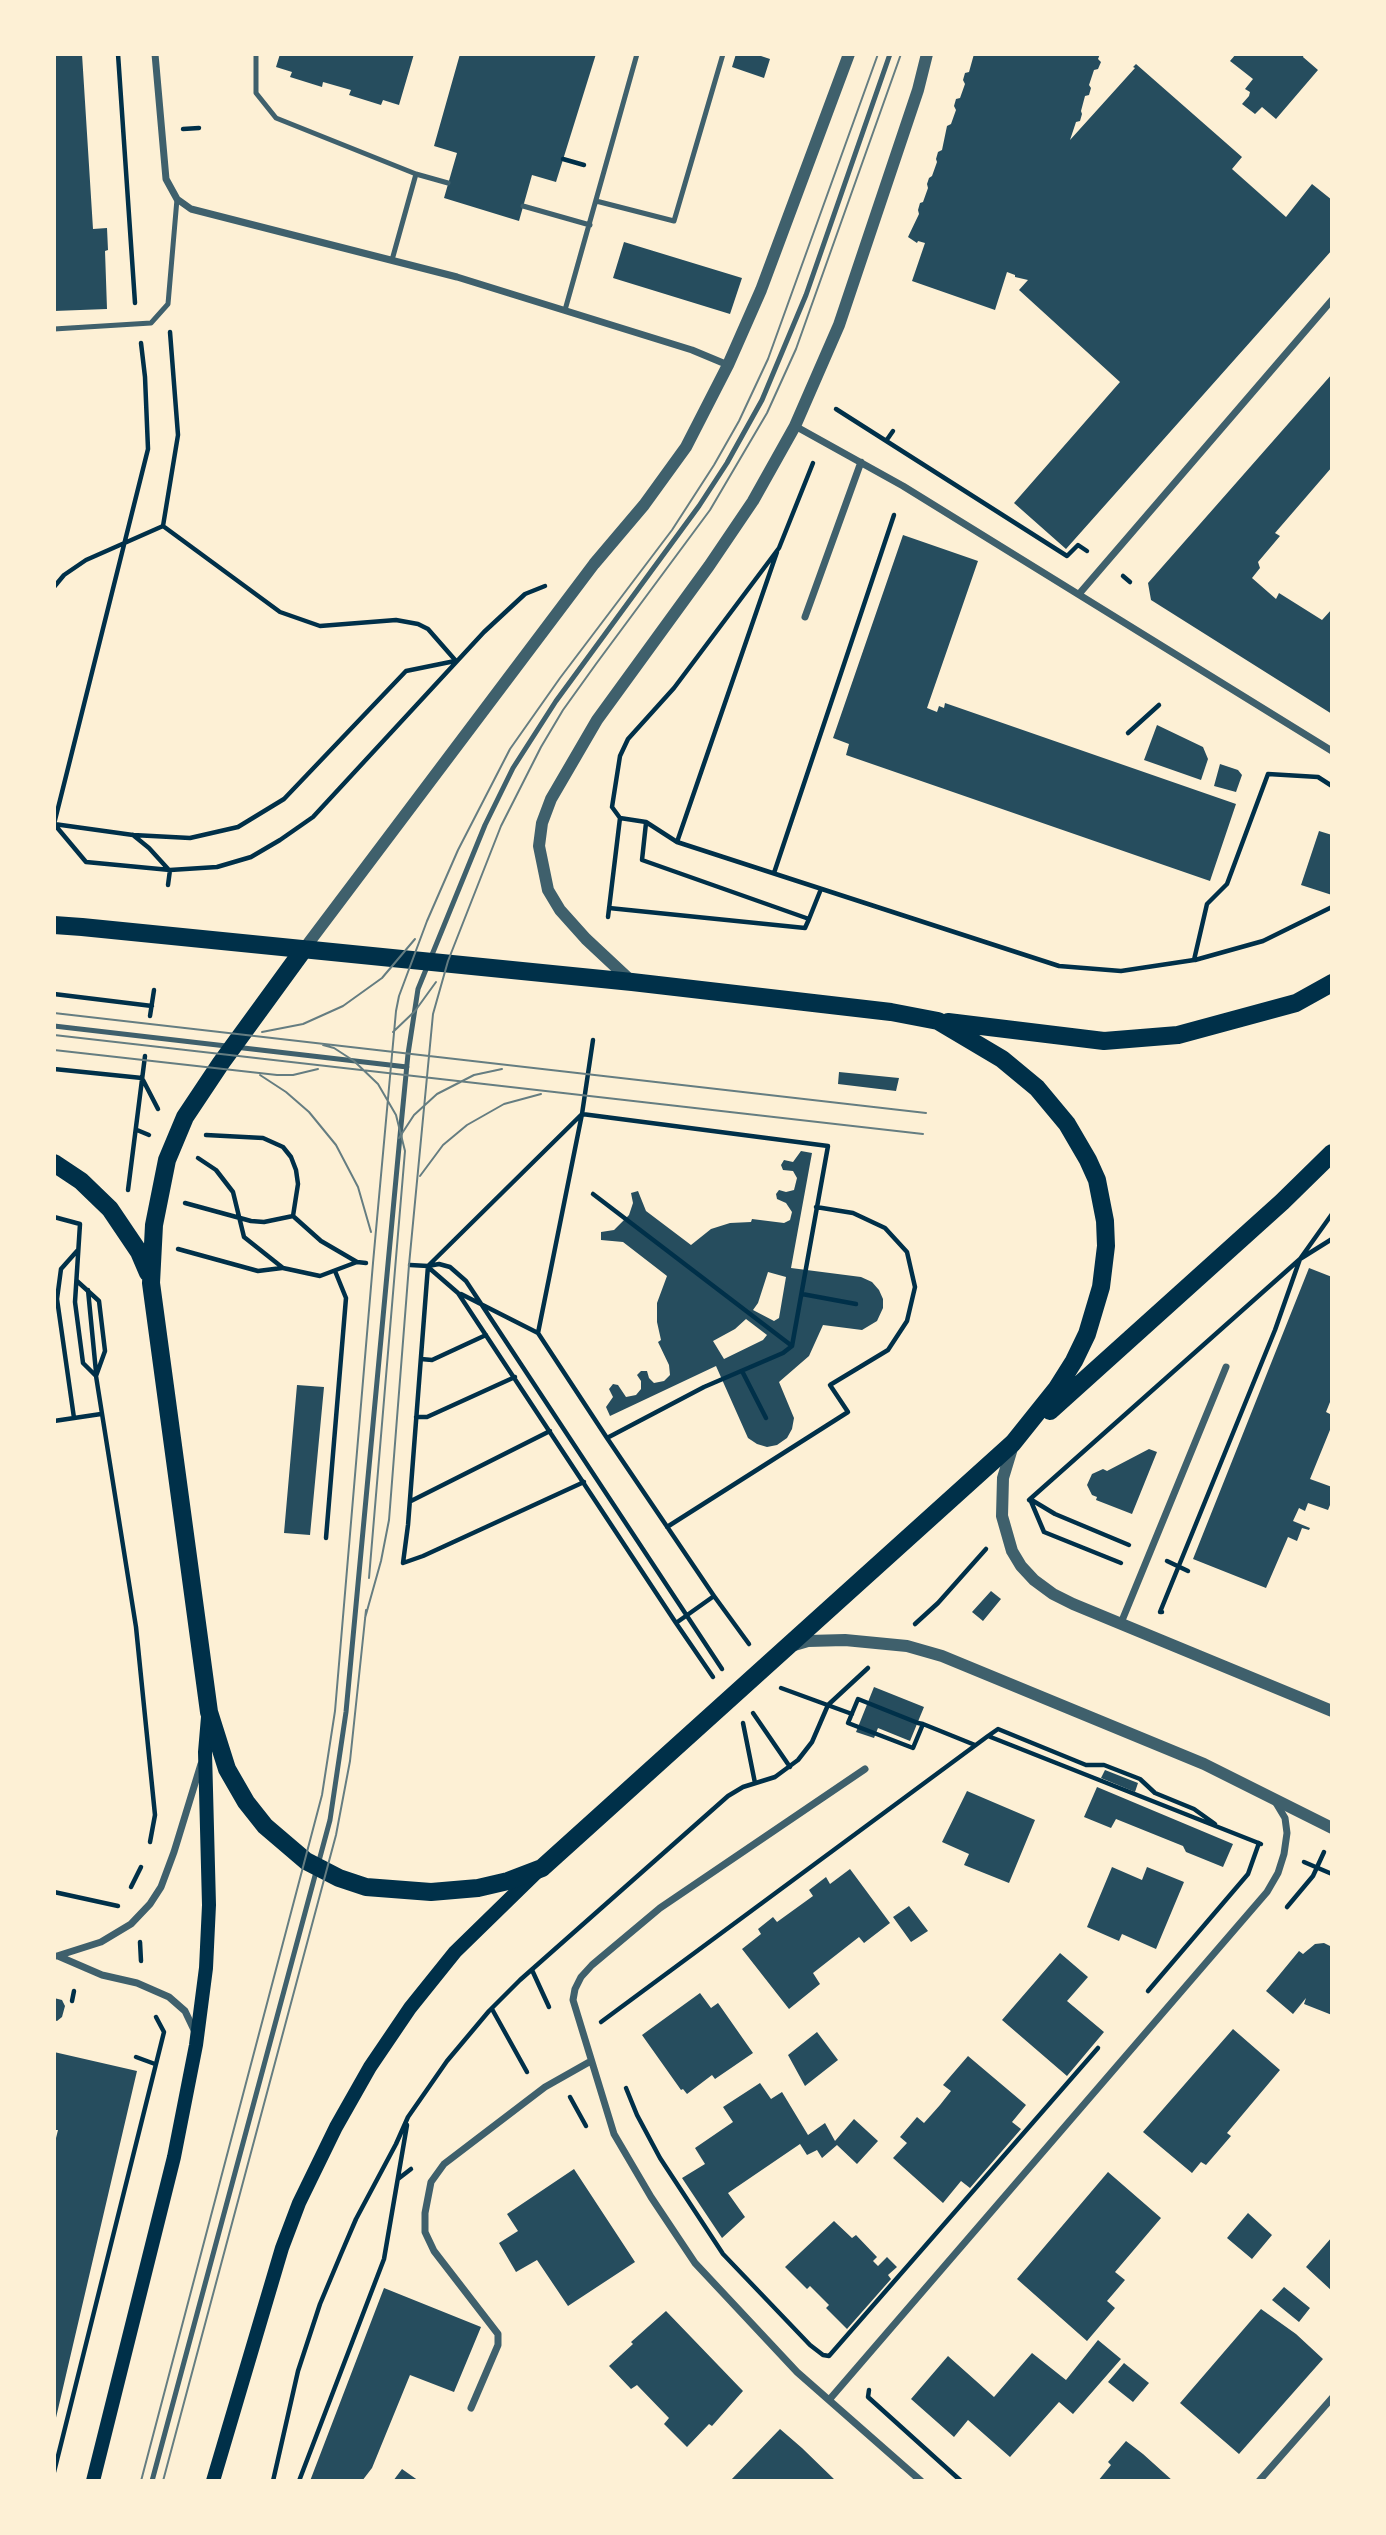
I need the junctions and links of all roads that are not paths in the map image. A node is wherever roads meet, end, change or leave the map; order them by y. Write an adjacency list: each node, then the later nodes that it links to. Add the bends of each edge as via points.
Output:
1 (155, 54): 10 (street, via 166,178)
2 (256, 54): 8 (lane, via 256,93 276,118)
3 (637, 54): 11 (lane)
4 (723, 54): 11 (lane, via 674,221)
5 (849, 54): 18 (street, via 761,290)
6 (890, 54): 30 (lane, via 806,295 762,400 699,506 556,701 513,768 485,825 421,982)
7 (927, 54): 19 (street, via 839,325)
8 (416, 174): 9 (lane); 14 (lane)
9 (448, 183)
10 (177, 200): 14 (street, via 191,209); 17 (lane, via 168,304 151,323)
11 (596, 201): 13 (lane)
12 (523, 206): 13 (lane)
13 (590, 225): 16 (lane)
14 (391, 260): 16 (street)
15 (1332, 300): 21 (street)
16 (565, 310): 18 (street)
17 (54, 329)
18 (727, 365): 25 (street, via 669,472 594,564)
19 (795, 426): 20 (street); 26 (street, via 753,501 597,720 542,823 539,846 548,890 586,939)
20 (861, 462): 21 (street); 22 (street)
21 (1079, 594): 23 (street)
22 (805, 617)
23 (1332, 751)
24 (54, 925): 25 (main road)
25 (304, 949): 26 (main road); 33 (main road, via 185,1117 167,1160 153,1225)
26 (632, 982): 28 (main road)
27 (1332, 983): 28 (main road, via 1296,1003 1178,1035 1104,1041)
28 (937, 1021): 35 (main road, via 1002,1059 1053,1105 1088,1160 1102,1202 1105,1266 1087,1334 1057,1388)
29 (54, 1026): 30 (lane)
30 (407, 1067): 52 (lane, via 346,1712 330,1821)
31 (1332, 1153): 35 (main road)
32 (54, 1163): 33 (main road, via 110,1209 139,1252)
33 (151, 1283): 39 (main road)
34 (1226, 1367): 36 (street)
35 (1013, 1443): 36 (street, via 1003,1478 1002,1516 1012,1551 1027,1573 1053,1594); 37 (main road)
36 (1121, 1623): 38 (street)
37 (787, 1647): 42 (street, via 823,1640 923,1650); 44 (main road)
38 (1332, 1711)
39 (209, 1712): 40 (main road); 44 (main road, via 227,1769 265,1826 306,1861 339,1878 366,1887 431,1892 478,1888)
40 (205, 1752): 45 (street, via 174,1852 150,1904 131,1924 101,1942); 46 (main road, via 209,1905)
41 (865, 1769): 47 (street, via 660,1908 592,1965 573,2000)
42 (1262, 1791): 43 (street); 49 (street, via 1277,1804 1287,1833 1278,1874 1266,1892)
43 (1332, 1828)
44 (542, 1868): 53 (main road, via 456,1952 410,2008 336,2127 282,2248)
45 (55, 1955): 46 (street, via 169,1997 185,2011)
46 (196, 2045): 51 (main road, via 174,2157)
47 (592, 2061): 49 (street, via 614,2134 695,2263 775,2350); 50 (street, via 545,2087 444,2164 431,2182 425,2232 434,2251 498,2334 498,2345)
48 (1332, 2398): 55 (street)
49 (829, 2400): 54 (street)
50 (471, 2408)
51 (93, 2481)
52 (152, 2481)
53 (213, 2481)
54 (920, 2481)
55 (1259, 2481)

